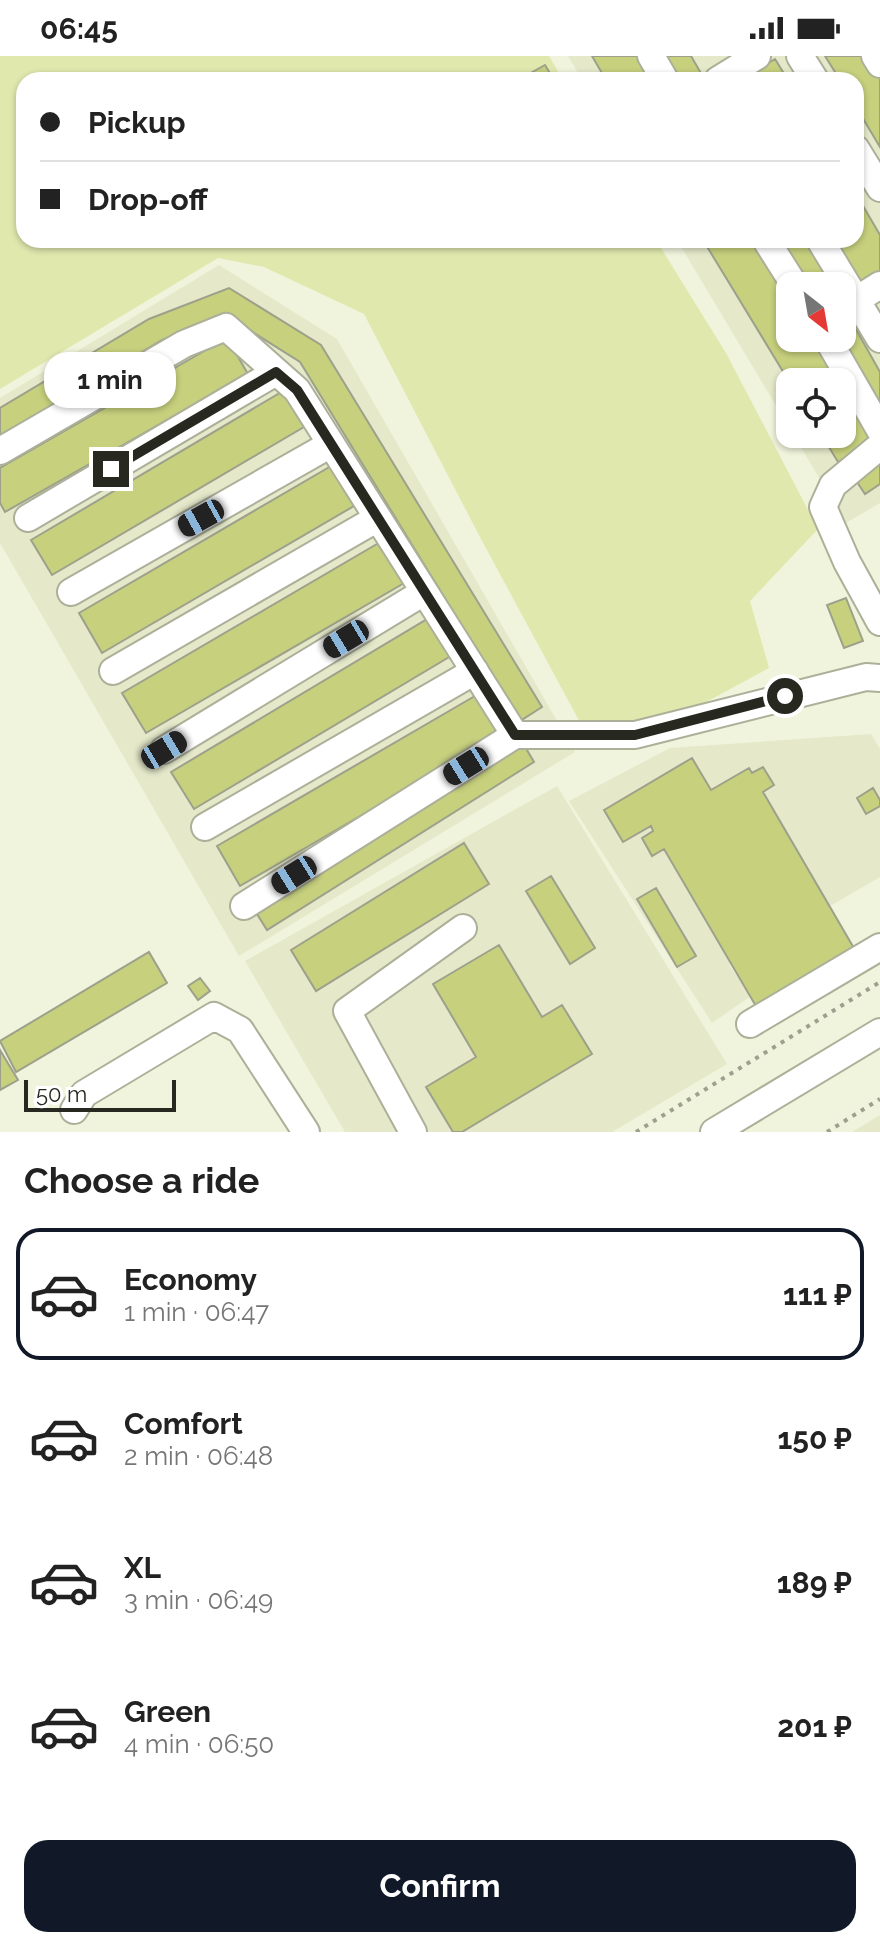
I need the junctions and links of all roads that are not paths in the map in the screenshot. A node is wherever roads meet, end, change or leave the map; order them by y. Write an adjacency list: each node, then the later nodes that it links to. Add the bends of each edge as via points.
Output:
1 (757, 56): 4 (street)
2 (875, 56): 3 (street)
3 (880, 64)
4 (722, 72)
5 (864, 162): 6 (street)
6 (880, 188)
7 (771, 248): 9 (street)
8 (824, 248): 10 (street)
9 (786, 272)
10 (834, 272)
11 (880, 285): 12 (street)
12 (856, 300)
13 (856, 313): 14 (street)
14 (880, 339)
15 (835, 352): 17 (street)
16 (276, 372): 18 (street, via 297,390); 20 (street, via 226,327 184,344); 21 (street)
17 (880, 430)
18 (331, 444): 22 (street); 23 (street)
19 (880, 446): 25 (street, via 833,485 823,507)
20 (0, 451)
21 (28, 518)
22 (378, 518): 24 (street); 26 (street)
23 (71, 592)
24 (424, 592): 27 (street); 30 (street)
25 (880, 622)
26 (113, 671)
27 (475, 671): 29 (street); 31 (street)
28 (880, 678): 29 (street, via 866,677 635,735)
29 (515, 735): 32 (street)
30 (164, 750)
31 (205, 827)
32 (244, 906)
33 (463, 928): 39 (street, via 347,1011)
34 (880, 947): 35 (street)
35 (750, 1024)
36 (880, 1032): 40 (street)
37 (74, 1110): 38 (street, via 84,1094 214,1016 240,1030)
38 (306, 1132)
39 (413, 1132)
40 (714, 1132)

